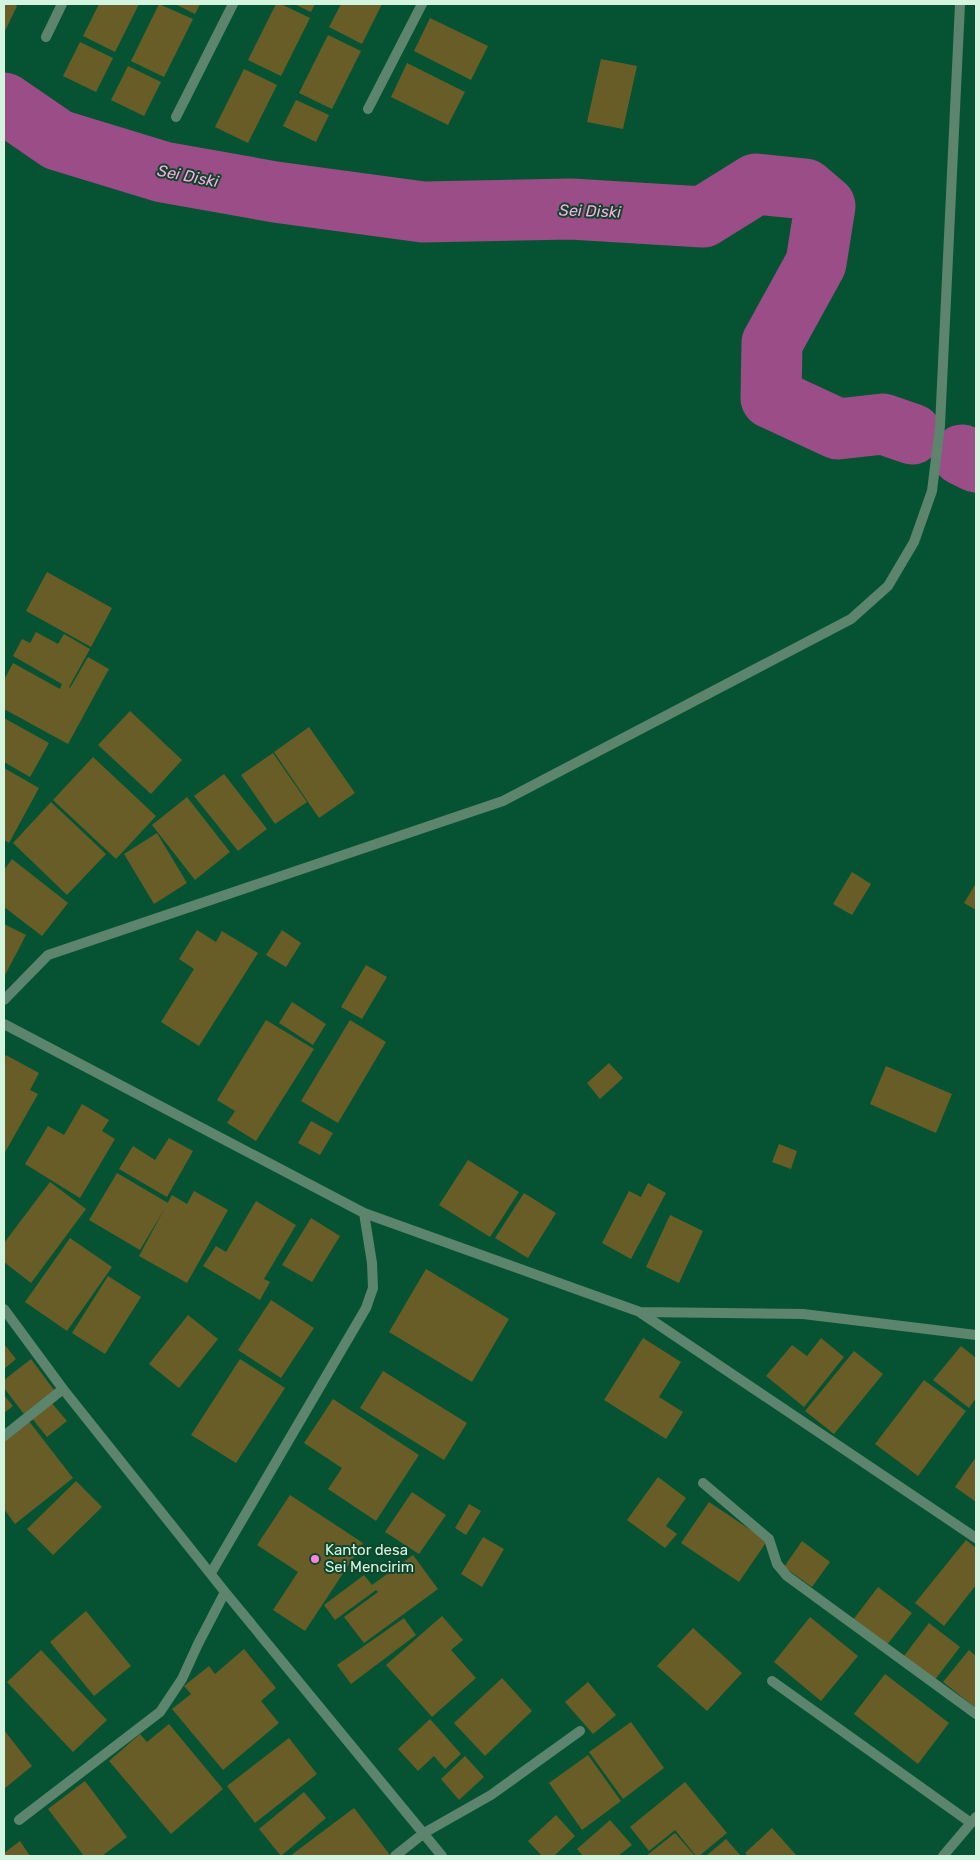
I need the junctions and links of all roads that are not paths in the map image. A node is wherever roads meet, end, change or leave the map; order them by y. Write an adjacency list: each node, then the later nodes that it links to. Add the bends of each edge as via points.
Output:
1 (62, 4): 5 (street)
2 (233, 4): 7 (street)
3 (422, 4): 6 (street)
4 (960, 4): 8 (street, via 938,450 932,491 914,542 888,586 851,619 503,801 48,955)
5 (46, 37)
6 (368, 109)
7 (176, 117)
8 (4, 1000)
9 (4, 1024): 10 (street)
10 (364, 1213): 12 (street); 18 (street, via 373,1288 366,1308)
11 (4, 1309): 14 (street)
12 (640, 1312): 13 (street, via 803,1314); 17 (street)
13 (976, 1335)
14 (63, 1389): 15 (street); 18 (street)
15 (4, 1436)
16 (704, 1483): 21 (street, via 769,1539 777,1564 787,1576)
17 (976, 1538)
18 (211, 1573): 19 (street)
19 (225, 1592): 23 (street, via 182,1679 160,1712); 25 (street)
20 (772, 1681): 24 (street)
21 (976, 1714)
22 (580, 1730): 25 (street, via 491,1795)
23 (19, 1820)
24 (973, 1820): 28 (street)
25 (424, 1833): 26 (street); 27 (street)
26 (395, 1856)
27 (442, 1856)
28 (943, 1856)

